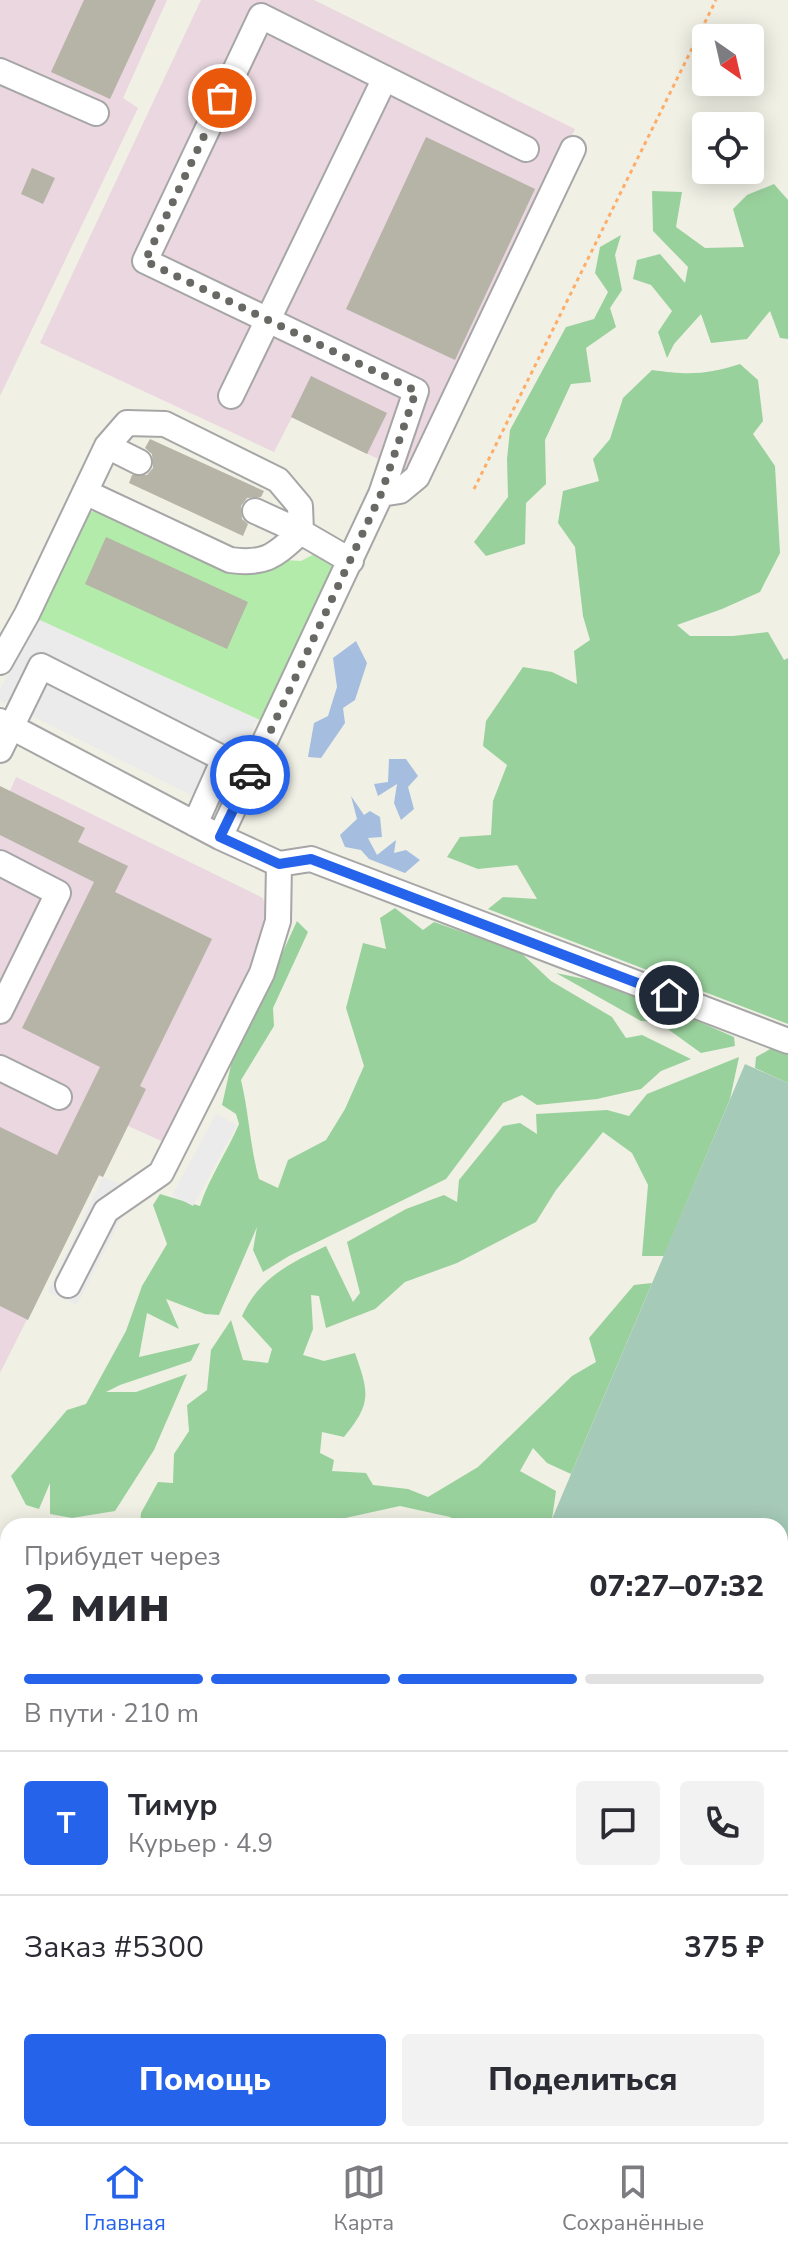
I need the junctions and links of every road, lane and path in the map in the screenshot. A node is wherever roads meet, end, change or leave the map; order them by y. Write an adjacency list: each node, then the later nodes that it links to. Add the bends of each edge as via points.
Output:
1 (716, 0): 11 (path)
2 (0, 71): 4 (street)
3 (385, 78): 5 (street); 7 (street); 7 (street, via 261,16 145,261)
4 (96, 113)
5 (526, 149)
6 (573, 149): 13 (street, via 417,477 400,491)
7 (268, 320): 8 (street); 13 (street, via 416,391)
8 (231, 396)
9 (107, 446): 10 (street); 12 (street); 15 (street, via 127,423 165,424 278,480 300,506)
10 (139, 462)
11 (474, 489)
12 (85, 492): 15 (street, via 230,560 253,563 272,557); 17 (street)
13 (381, 494): 16 (street)
14 (255, 511): 15 (street)
15 (301, 532): 16 (street)
16 (351, 561): 22 (street)
17 (6, 637): 18 (street)
18 (0, 662)
19 (6, 724): 20 (street); 21 (street); 21 (street, via 41,666 224,759)
20 (0, 750)
21 (195, 824): 22 (street)
22 (220, 837): 24 (street)
23 (0, 863): 25 (street, via 58,893)
24 (279, 864): 26 (street, via 311,859); 29 (street, via 278,921 262,973 161,1173 106,1211)
25 (0, 1011)
26 (788, 1041)
27 (0, 1068): 28 (street)
28 (59, 1097)
29 (68, 1285)

